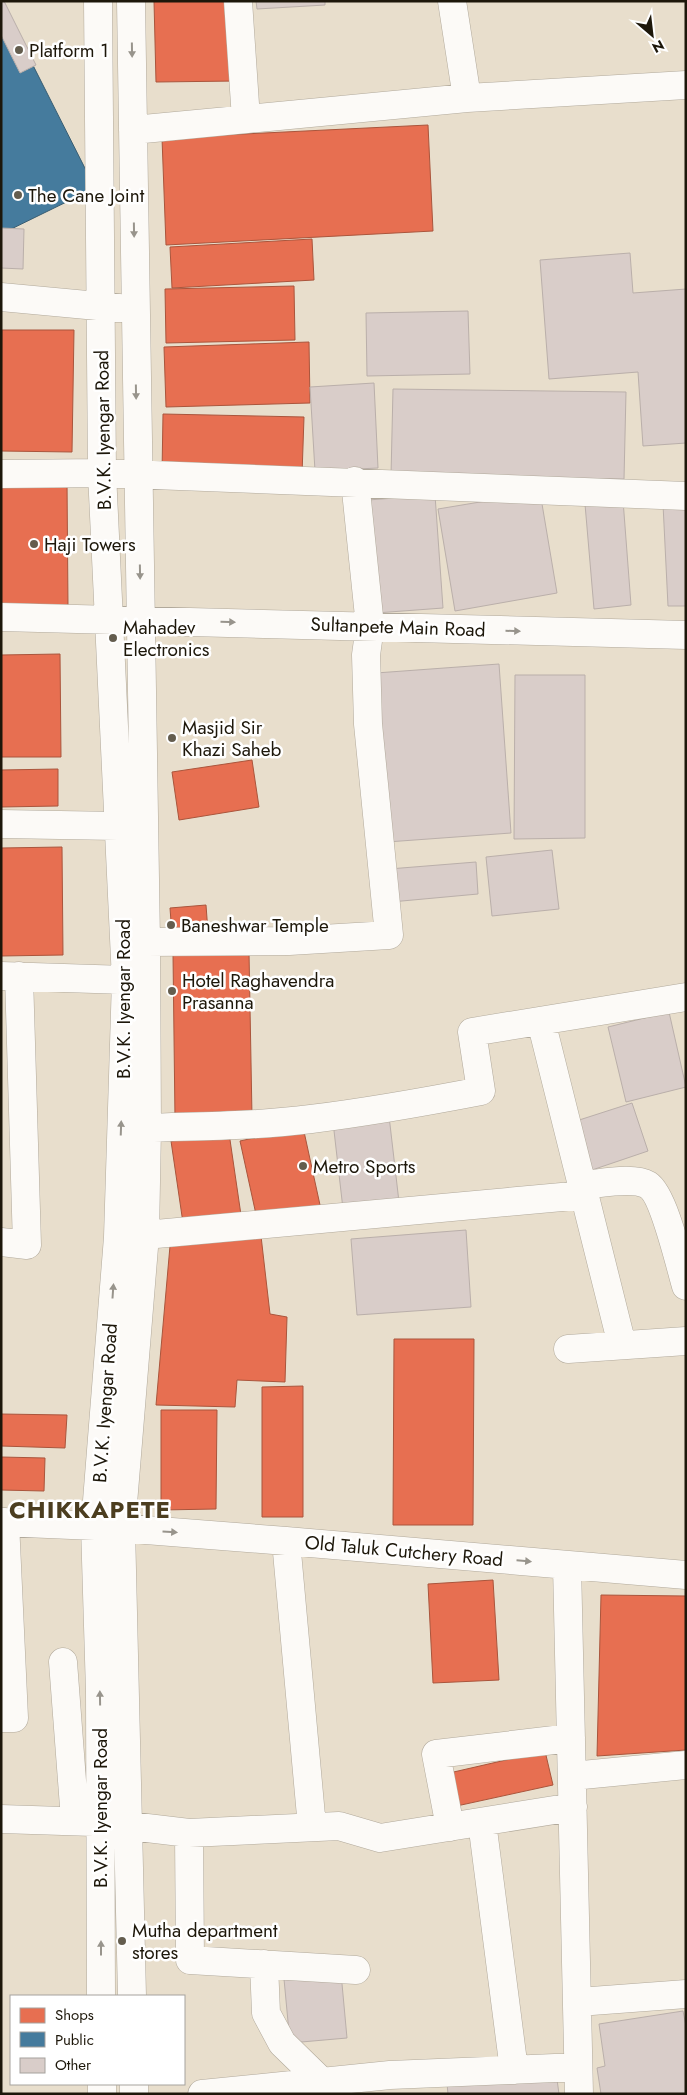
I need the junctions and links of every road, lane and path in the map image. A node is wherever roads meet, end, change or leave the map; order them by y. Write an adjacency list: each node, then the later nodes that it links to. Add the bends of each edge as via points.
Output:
1 (98, 1): 10 (street, B.V.K. Iyengar Road)
2 (131, 1): 8 (street, B.V.K. Iyengar Road, one-way to 8)
3 (238, 1): 7 (street)
4 (452, 1): 6 (street)
5 (686, 85): 6 (street)
6 (467, 98): 7 (street)
7 (246, 119): 8 (street)
8 (133, 130): 11 (street, B.V.K. Iyengar Road, one-way to 11)
9 (1, 297): 10 (street)
10 (102, 306): 11 (street); 12 (street, B.V.K. Iyengar Road)
11 (135, 309): 14 (street, B.V.K. Iyengar Road, one-way to 14)
12 (102, 472): 13 (street); 14 (street); 18 (street, B.V.K. Iyengar Road)
13 (1, 474)
14 (137, 474): 15 (street); 19 (street, B.V.K. Iyengar Road, one-way to 19)
15 (355, 481): 16 (street); 20 (street)
16 (686, 496)
17 (1, 616): 18 (street, Sultanpete Main Road)
18 (110, 618): 19 (street, Sultanpete Main Road); 23 (street, B.V.K. Iyengar Road)
19 (141, 619): 20 (street, Sultanpete Main Road, one-way to 20); 24 (street, B.V.K. Iyengar Road)
20 (370, 626): 21 (street, Sultanpete Main Road, one-way to 21); 24 (street, via 366,655 368,724 389,935 289,941)
21 (686, 635)
22 (1, 824): 23 (street)
23 (118, 826): 26 (street, B.V.K. Iyengar Road)
24 (146, 942): 30 (street, B.V.K. Iyengar Road)
25 (10, 976): 26 (street); 29 (street)
26 (126, 980): 39 (street, B.V.K. Iyengar Road, one-way to 26)
27 (686, 996): 28 (street)
28 (541, 1021): 30 (street, via 472,1032 481,1091 406,1106 309,1119); 31 (street)
29 (11, 1104): 33 (street, via 28,1245)
30 (147, 1128): 32 (street, B.V.K. Iyengar Road)
31 (583, 1190): 32 (street); 34 (street, via 632,1181 648,1185 661,1202); 36 (street)
32 (145, 1235): 39 (street, B.V.K. Iyengar Road)
33 (1, 1242)
34 (686, 1286)
35 (686, 1341): 36 (street)
36 (622, 1345): 37 (street)
37 (568, 1349)
38 (3, 1522): 39 (street, Old Taluk Cutchery Road); 44 (street, via 14,1718)
39 (108, 1527): 40 (street, Old Taluk Cutchery Road, one-way to 40); 50 (street, B.V.K. Iyengar Road, one-way to 39); 52 (street, B.V.K. Iyengar Road)
40 (286, 1541): 41 (street, Old Taluk Cutchery Road, one-way to 41); 53 (street)
41 (567, 1565): 42 (street, Old Taluk Cutchery Road); 45 (street)
42 (686, 1575)
43 (63, 1662): 50 (street)
44 (1, 1718)
45 (571, 1738): 47 (street); 54 (street, via 436,1754)
46 (686, 1765): 47 (street)
47 (572, 1776): 48 (street)
48 (573, 1807): 51 (street); 61 (street)
49 (1, 1819): 50 (street)
50 (88, 1822): 59 (street, B.V.K. Iyengar Road, one-way to 50)
51 (482, 1822): 54 (street); 62 (street)
52 (130, 1826): 55 (street); 60 (street, B.V.K. Iyengar Road)
53 (312, 1827): 54 (street, via 339,1826 380,1838); 55 (street)
54 (450, 1827)
55 (189, 1833): 56 (street, via 190,1960)
56 (264, 1964): 57 (street); 64 (street, via 266,2013 282,2043)
57 (356, 1970)
58 (686, 1994): 61 (street)
59 (101, 1995)
60 (132, 1995)
61 (578, 2002): 63 (street)
62 (514, 2070): 63 (street); 65 (street)
63 (578, 2081)
64 (322, 2082): 65 (street); 66 (street)
65 (391, 2084)
66 (202, 2094)

